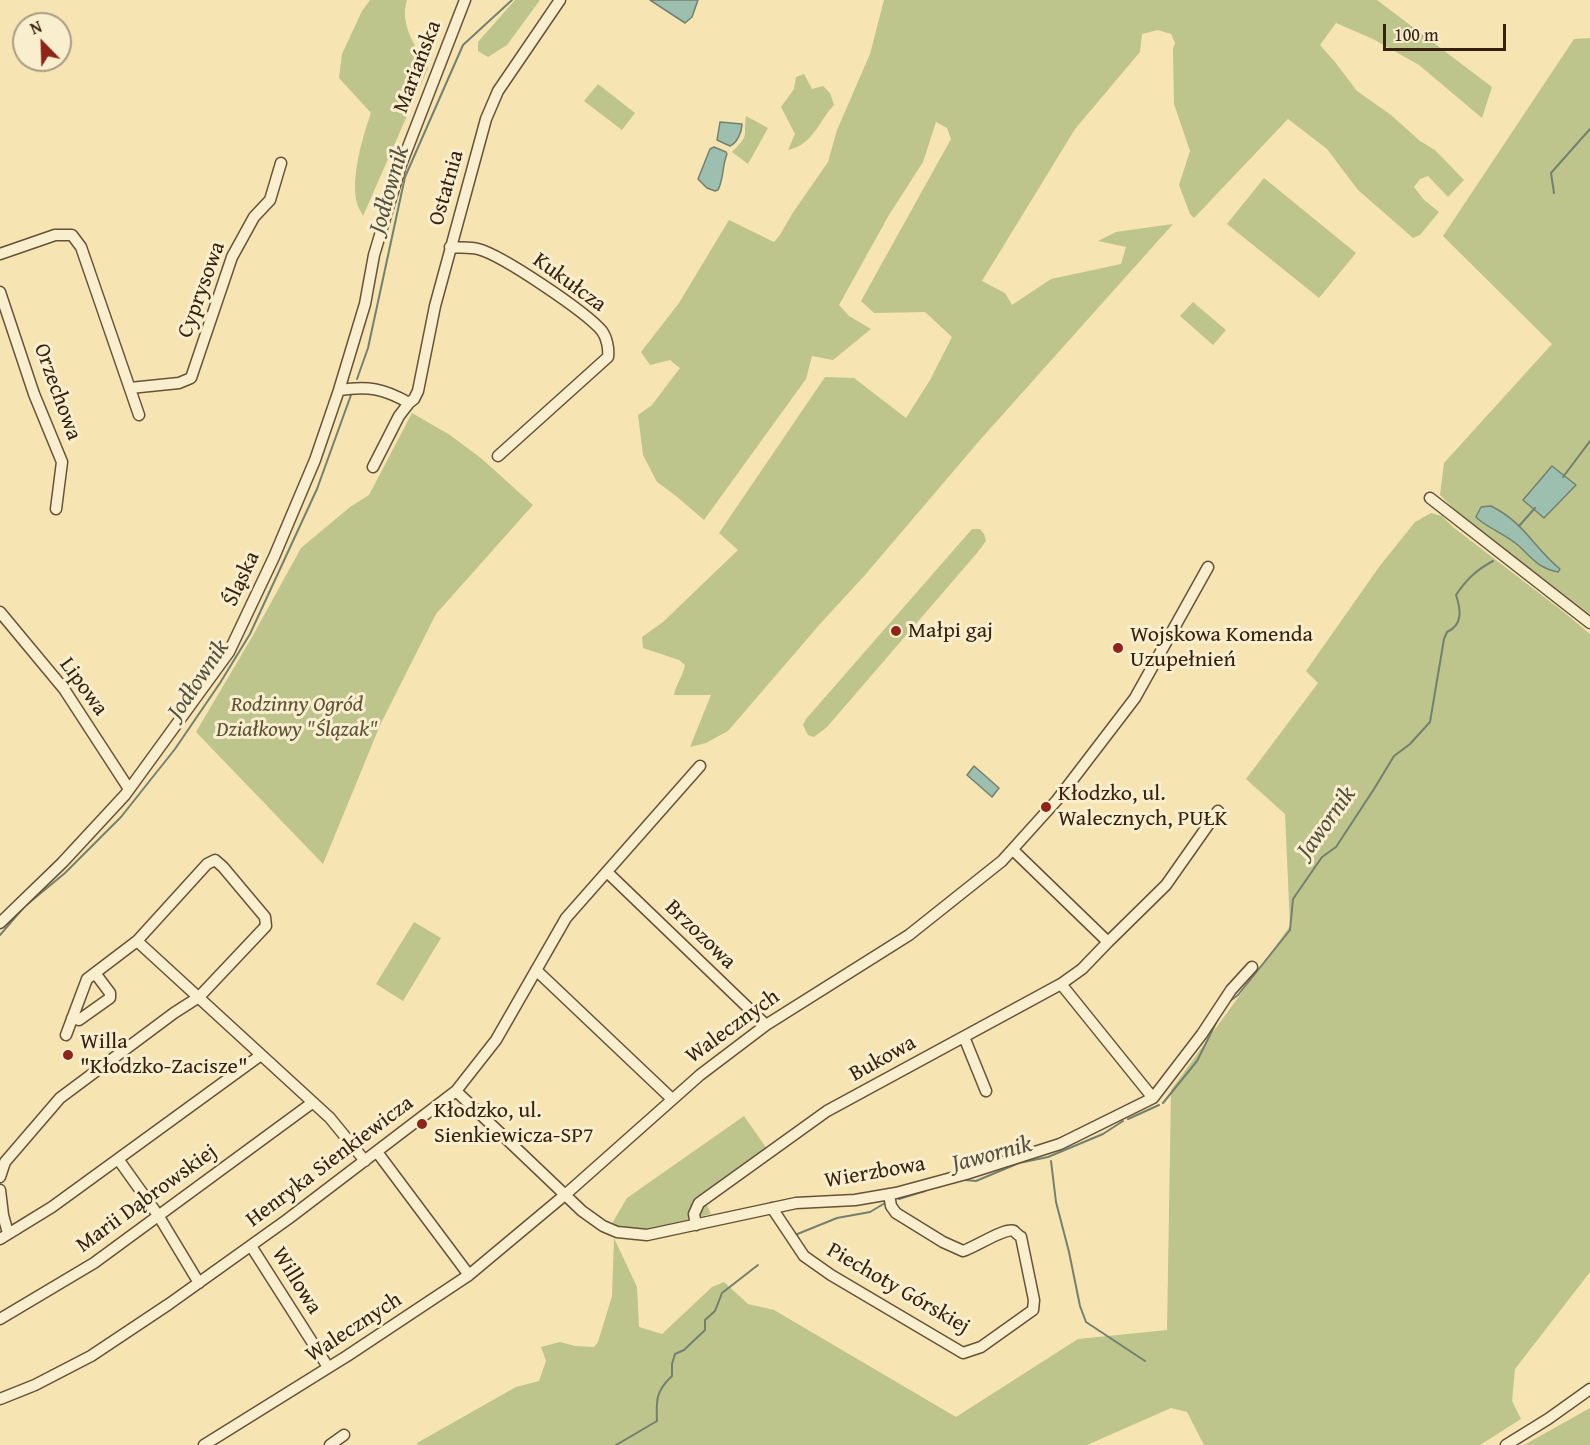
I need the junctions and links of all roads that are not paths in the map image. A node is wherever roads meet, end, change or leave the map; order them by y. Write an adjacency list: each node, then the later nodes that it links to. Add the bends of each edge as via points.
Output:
1 (465, 0): 8 (street, Mariańska, via 400,165)
2 (560, 0): 4 (street, Ostatnia, via 498,91 486,119)
3 (281, 163): 7 (street, Cyprysowa, via 270,200 254,217 232,257 191,378)
4 (450, 247): 9 (street, Ostatnia, via 418,391); 11 (street, Kukułcza, via 479,249 503,260 592,322 603,332 609,349 609,357)
5 (0, 254): 7 (street, via 55,235 72,235 81,247)
6 (0, 292): 14 (street, Orzechowa, via 34,394 62,462)
7 (130, 388): 10 (street)
8 (339, 390): 9 (street, via 366,387); 19 (street, Śląska, via 315,460 229,652)
9 (409, 403): 12 (street, Ostatnia)
10 (139, 415)
11 (498, 456)
12 (373, 467)
13 (1430, 498): 17 (street)
14 (56, 509)
15 (1208, 567): 21 (street, Walecznych, via 1135,698 1077,776)
16 (0, 612): 19 (street, Lipowa, via 64,689)
17 (1590, 623)
18 (700, 766): 22 (street, Henryka Sienkiewicza)
19 (129, 789): 23 (street, Śląska, via 107,817)
20 (1218, 812): 25 (street, Bukowa, via 1166,885)
21 (1013, 850): 25 (street); 32 (street, Walecznych, via 909,935)
22 (607, 872): 27 (street, Henryka Sienkiewicza, via 566,918); 32 (street, Brzozowa)
23 (0, 923)
24 (137, 941): 28 (street); 30 (street); 30 (street, via 207,864 215,860 223,867 265,917 266,926)
25 (1108, 942): 29 (street, Bukowa)
26 (1252, 967): 38 (street)
27 (536, 970): 36 (street, Henryka Sienkiewicza, via 496,1040); 39 (street)
28 (95, 973): 31 (street, via 87,979); 31 (street, via 110,998 79,1020)
29 (1061, 984): 34 (street, Bukowa); 38 (street)
30 (199, 997): 35 (street); 44 (street, via 60,1098 5,1162)
31 (72, 1018): 33 (street)
32 (766, 1025): 39 (street, Walecznych)
33 (66, 1035)
34 (964, 1037): 37 (street); 50 (street, Bukowa, via 827,1112 699,1203 694,1215)
35 (261, 1055): 40 (street); 42 (street)
36 (456, 1091): 41 (street, Henryka Sienkiewicza); 46 (street, Wierzbowa)
37 (986, 1092)
38 (1153, 1098): 47 (street, Wierzbowa, via 1060,1144)
39 (672, 1099): 46 (street, Walecznych)
40 (312, 1104): 43 (street, via 330,1118); 49 (street, Marii Dąbrowskiej)
41 (377, 1152): 43 (street, Henryka Sienkiewicza); 53 (street)
42 (118, 1159): 49 (street); 51 (street, via 52,1208)
43 (365, 1161): 52 (street, Henryka Sienkiewicza)
44 (0, 1177)
45 (0, 1190): 51 (street)
46 (566, 1194): 50 (street, Wierzbowa, via 582,1211 617,1232 646,1234); 53 (street, Walecznych)
47 (889, 1194): 48 (street, Wierzbowa); 48 (street, Piechoty Górskiej, via 896,1212 963,1251 1006,1230 1014,1231 1021,1237 1033,1310 981,1347 963,1353 804,1256)
48 (772, 1208): 50 (street, Wierzbowa)
49 (158, 1215): 54 (street); 55 (street, Marii Dąbrowskiej, via 94,1263)
50 (696, 1225)
51 (4, 1236)
52 (251, 1246): 54 (street, Henryka Sienkiewicza); 56 (street, Willowa)
53 (469, 1275): 56 (street, Walecznych)
54 (199, 1283): 58 (street, Henryka Sienkiewicza, via 99,1351)
55 (2, 1316)
56 (328, 1368): 60 (street, Walecznych)
57 (1590, 1389): 62 (street)
58 (0, 1399)
59 (344, 1435): 61 (street)
60 (204, 1445)
61 (330, 1445)
62 (1506, 1445)

